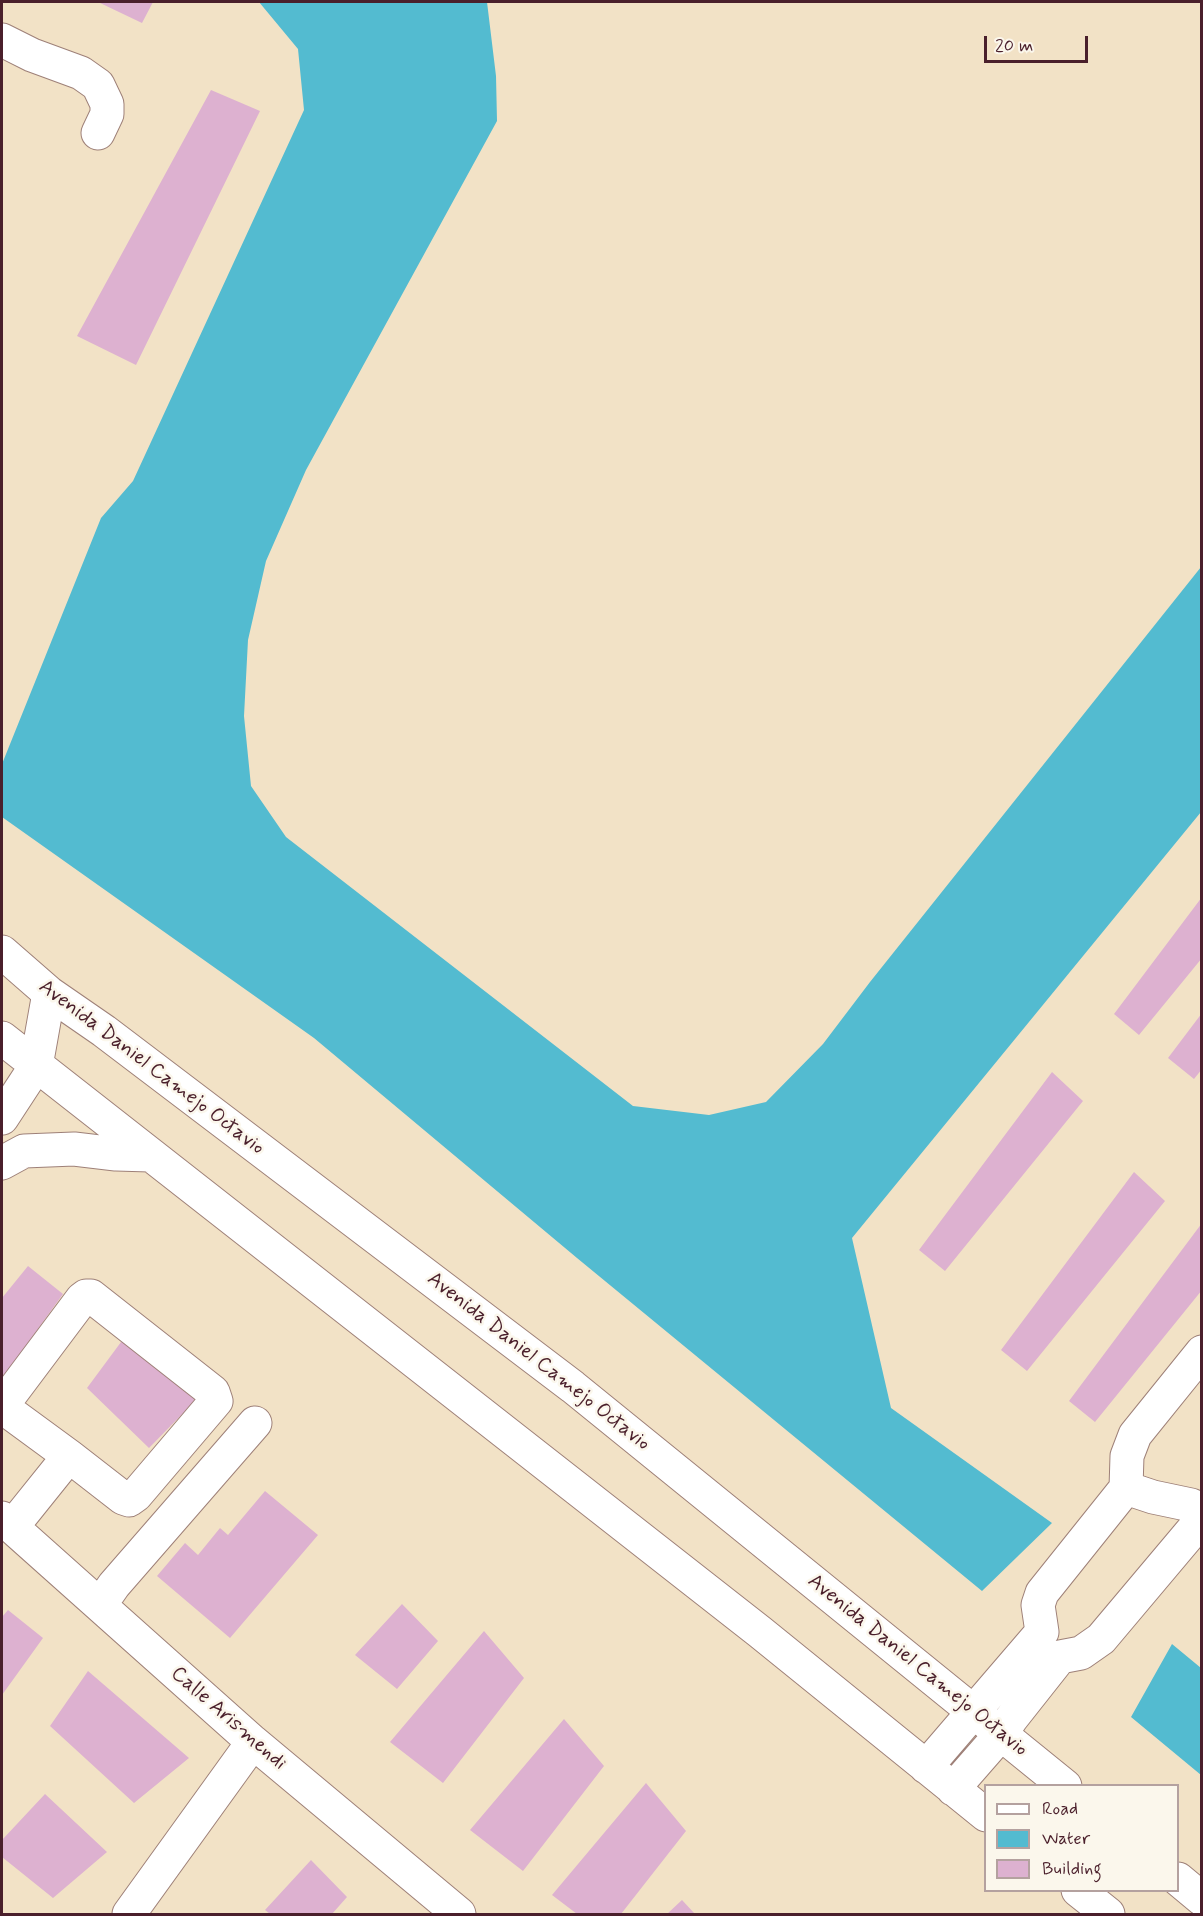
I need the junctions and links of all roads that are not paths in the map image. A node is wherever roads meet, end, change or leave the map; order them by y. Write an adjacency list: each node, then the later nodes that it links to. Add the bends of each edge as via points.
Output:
1 (2, 40): 2 (street, via 81,73 98,85 107,104)
2 (98, 133)
3 (2, 952): 4 (street, Avenida Daniel Camejo Octavio)
4 (49, 993): 5 (street); 6 (street); 18 (street, Avenida Daniel Camejo Octavio, via 573,1387)
5 (2, 1037): 6 (street)
6 (36, 1066): 7 (street); 8 (street)
7 (2, 1118)
8 (150, 1155): 9 (street, via 74,1149 24,1151); 21 (street, via 760,1632)
9 (2, 1163)
10 (1202, 1352): 13 (street, via 1135,1435 1127,1456)
11 (255, 1423): 17 (street)
12 (69, 1456): 12 (street, via 5,1406 82,1299 92,1296 213,1392 216,1401 129,1500); 16 (street)
13 (1126, 1488): 14 (street); 18 (street, via 1042,1593 1038,1605 1042,1632)
14 (1202, 1510)
15 (1202, 1519): 19 (street, via 1101,1639 1081,1653 1060,1657)
16 (7, 1522): 17 (street, Calle Arismendi)
17 (99, 1605): 20 (street, Calle Arismendi)
18 (973, 1712): 19 (street, Avenida Daniel Camejo Octavio); 21 (street)
19 (1002, 1734): 22 (street, Avenida Daniel Camejo Octavio); 23 (street)
20 (254, 1742): 28 (street); 29 (street, Calle Arismendi)
21 (926, 1767): 23 (street)
22 (1064, 1784)
23 (953, 1789): 24 (street)
24 (984, 1813)
25 (1179, 1880): 27 (street)
26 (1080, 1892): 30 (street)
27 (1202, 1899)
28 (129, 1914)
29 (459, 1914)
30 (1108, 1914)

